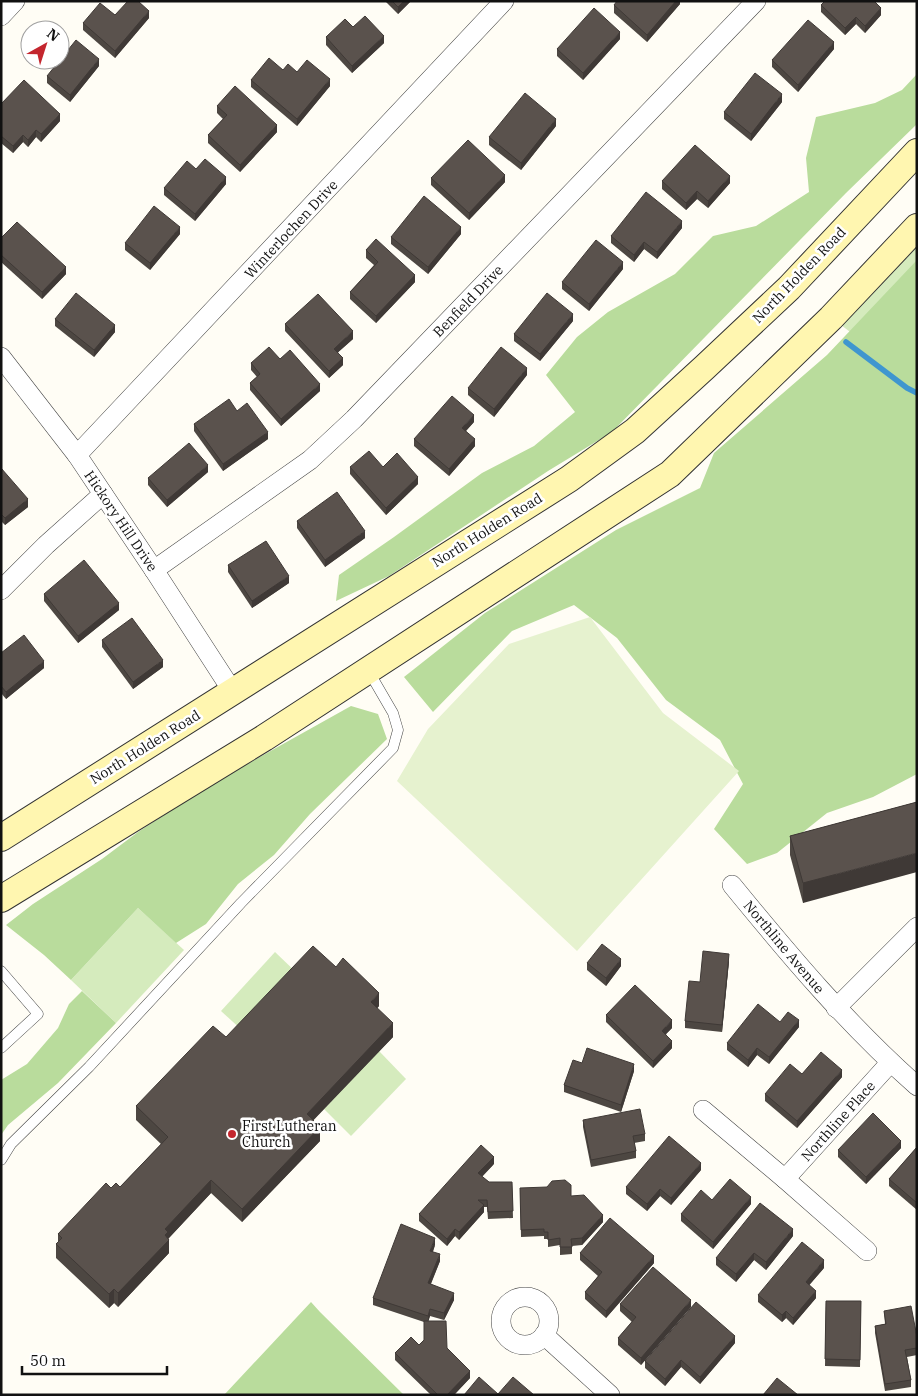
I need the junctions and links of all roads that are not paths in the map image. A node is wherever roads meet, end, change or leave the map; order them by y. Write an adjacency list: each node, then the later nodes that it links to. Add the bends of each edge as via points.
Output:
1 (15, 1): 4 (street)
2 (504, 1): 8 (street, Winterlochen Drive)
3 (756, 1): 10 (street, Benfield Drive, via 354,419 310,460)
4 (1, 16)
5 (917, 152): 13 (main road, North Holden Road, via 789,288 635,432 569,479)
6 (917, 227): 12 (main road, via 831,318 670,474)
7 (1, 356): 8 (street, Hickory Hill Drive)
8 (77, 455): 9 (street, Hickory Hill Drive)
9 (103, 494): 10 (street, Hickory Hill Drive); 11 (street)
10 (154, 570): 13 (street, Hickory Hill Drive)
11 (1, 590)
12 (368, 670): 16 (main road, via 264,738); 24 (lane, via 393,713 398,730 393,748 241,903 89,1067 11,1144)
13 (233, 692): 14 (main road, North Holden Road)
14 (1, 838)
15 (732, 885): 19 (street, Northline Avenue)
16 (1, 899)
17 (917, 927): 19 (street)
18 (1, 971): 20 (lane, via 38,1014)
19 (836, 1008): 21 (street, Northline Avenue)
20 (1, 1048)
21 (890, 1063): 22 (street, Northline Avenue); 25 (street, Northline Place)
22 (917, 1086)
23 (702, 1110): 25 (street)
24 (1, 1160)
25 (785, 1179): 26 (street)
26 (867, 1251)
27 (544, 1336): 28 (street)
28 (610, 1395)

